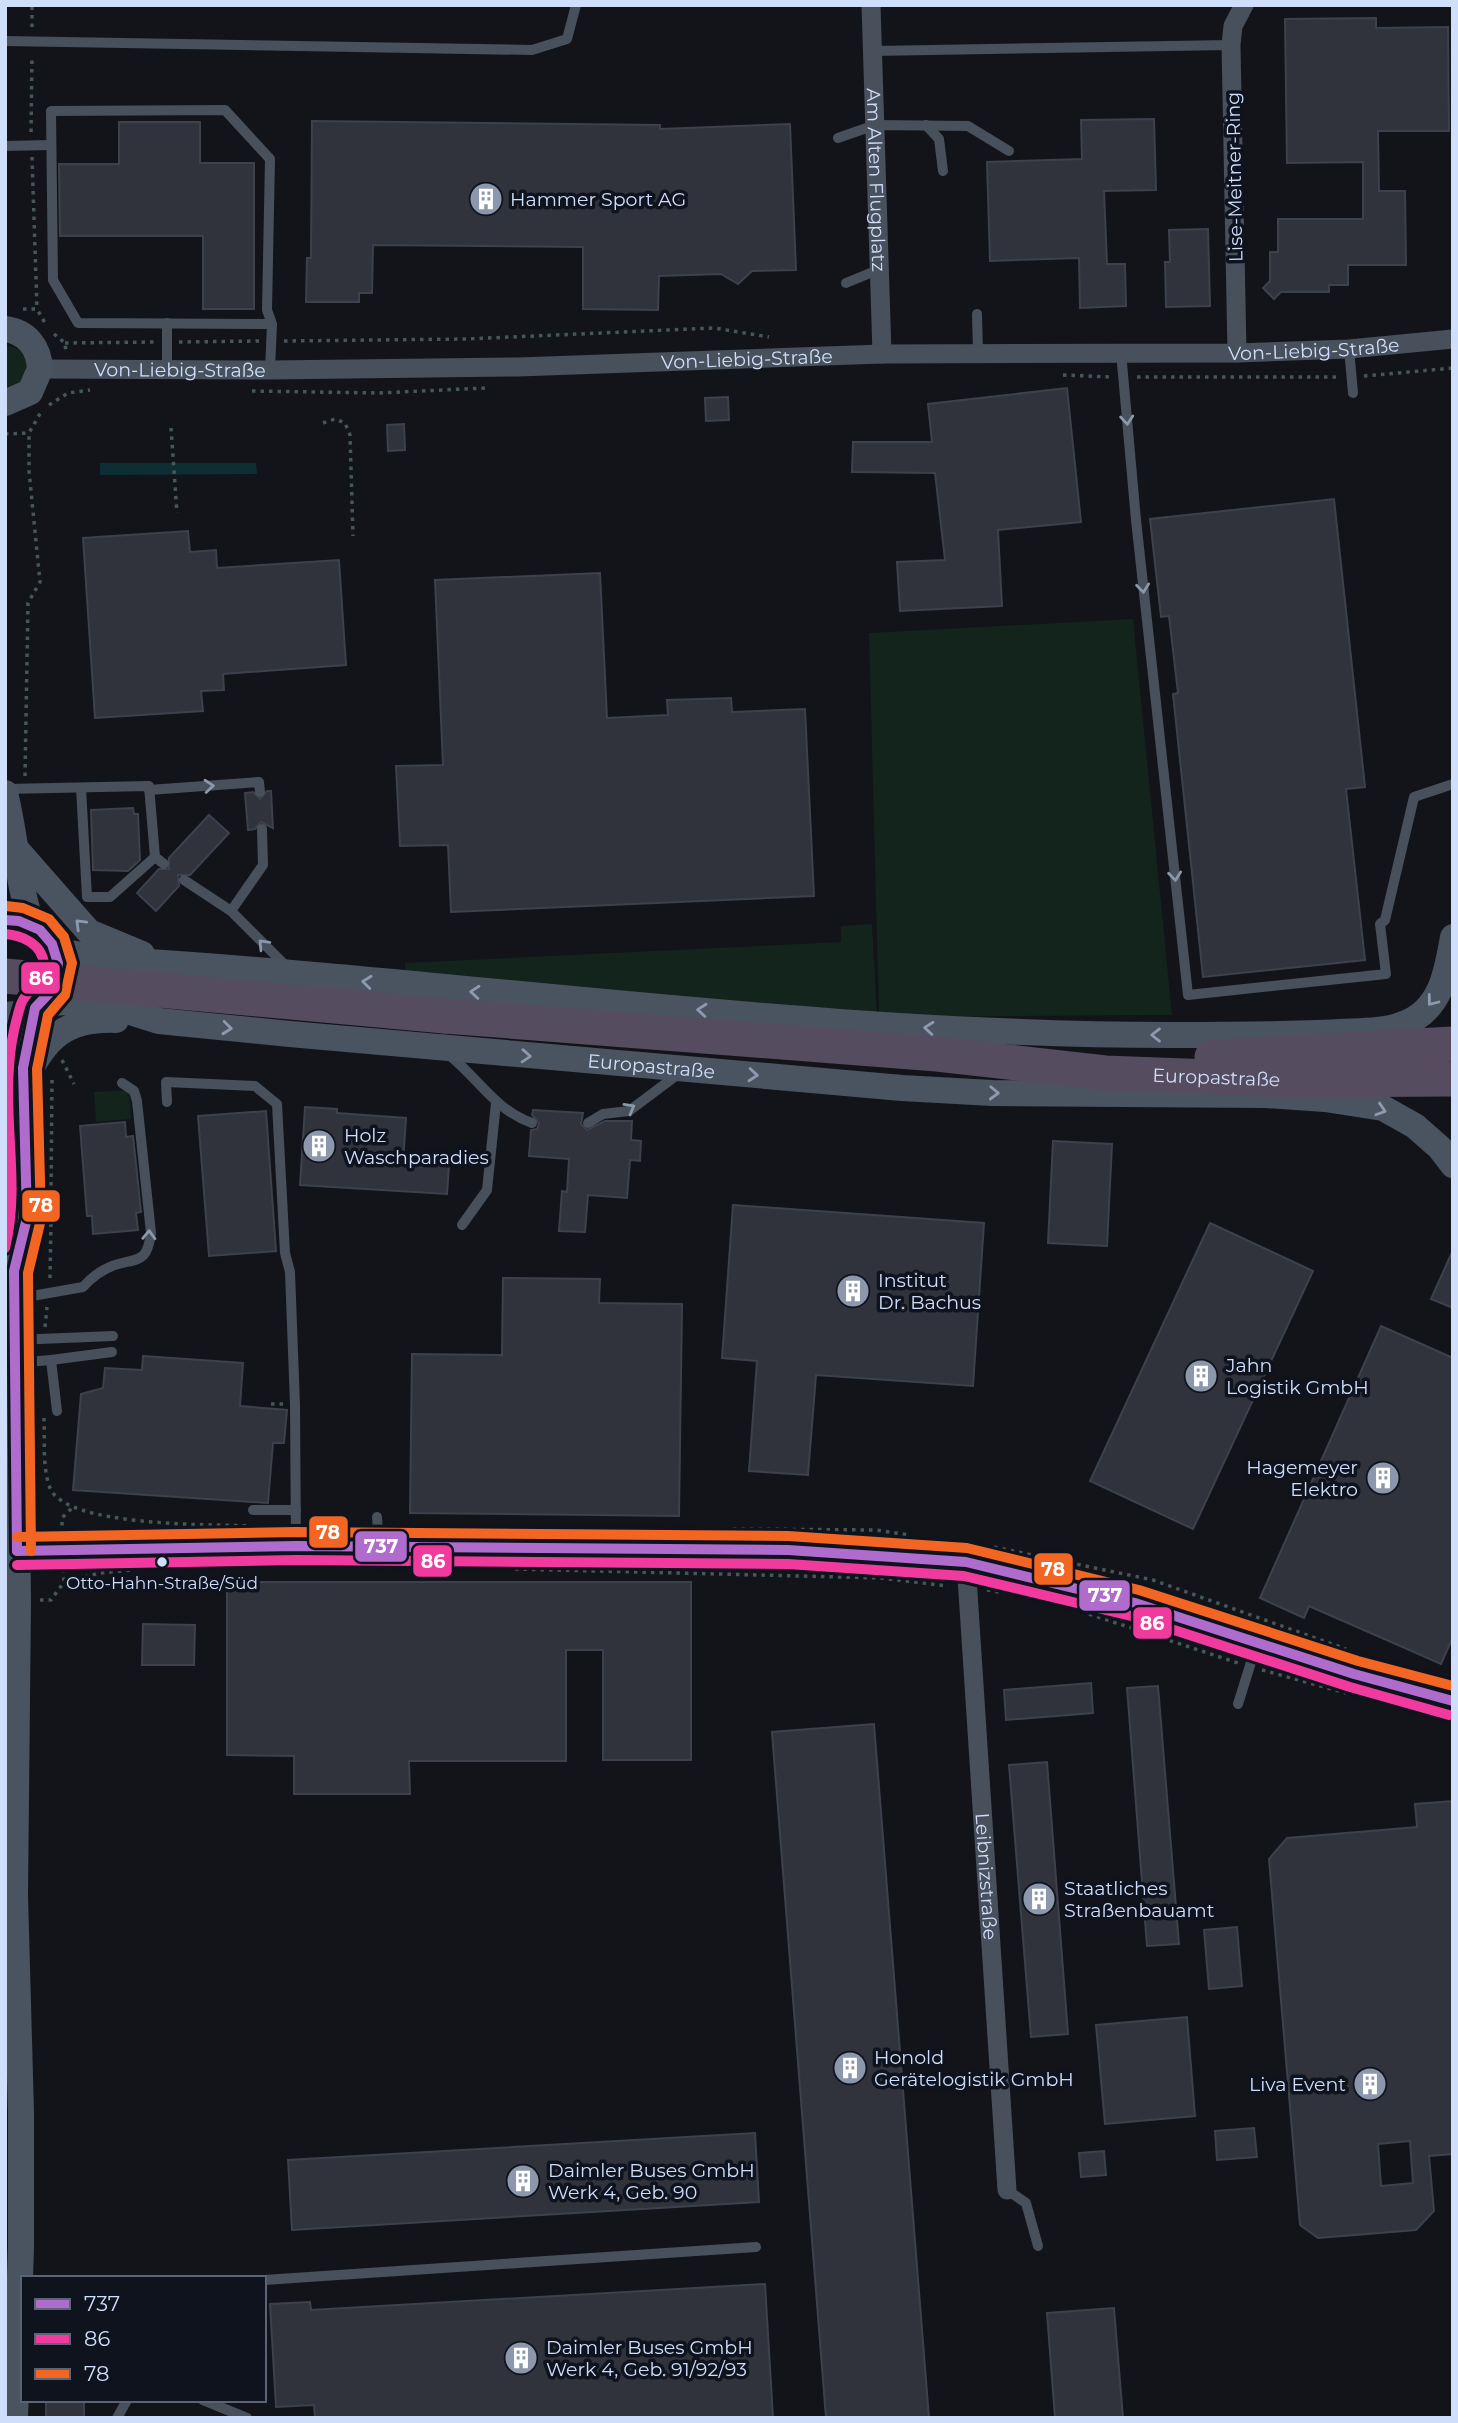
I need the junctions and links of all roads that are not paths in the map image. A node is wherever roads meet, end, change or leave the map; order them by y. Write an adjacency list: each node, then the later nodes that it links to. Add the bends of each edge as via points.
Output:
1 (576, 5): 4 (lane, via 567,39 532,50)
2 (872, 5): 6 (street, Am Alten Flugplatz)
3 (1244, 5): 5 (street, Lise-Meitner-Ring, via 1237,13)
4 (5, 41)
5 (1231, 45): 6 (lane); 24 (street, Lise-Meitner-Ring)
6 (873, 51): 7 (street, Am Alten Flugplatz)
7 (875, 125): 8 (lane); 9 (lane); 14 (street, Am Alten Flugplatz)
8 (926, 125): 12 (lane, via 968,126); 13 (lane, via 939,139)
9 (838, 138)
10 (51, 145): 11 (lane); 17 (lane, via 53,280 78,323); 18 (lane, via 51,111 225,110 270,159 267,310)
11 (5, 146)
12 (1009, 151)
13 (943, 171)
14 (880, 269): 15 (lane); 25 (street, Am Alten Flugplatz)
15 (846, 282)
16 (977, 314): 22 (lane)
17 (167, 323): 18 (lane); 28 (lane)
18 (272, 324): 27 (lane)
19 (5, 329): 26 (street, via 32,343)
20 (1453, 339): 21 (street, Von-Liebig-Straße)
21 (1349, 349): 24 (street, Von-Liebig-Straße); 29 (lane)
22 (978, 352): 23 (street, Von-Liebig-Straße); 25 (street, Von-Liebig-Straße)
23 (1121, 352): 24 (street, Von-Liebig-Straße); 31 (lane, one-way to 31, via 1188,995 1386,974 1380,924 1385,920 1414,797)
24 (1237, 353)
25 (882, 354): 27 (street, Von-Liebig-Straße)
26 (40, 369): 28 (street, Von-Liebig-Straße); 30 (street, via 30,392)
27 (270, 370): 28 (street, Von-Liebig-Straße)
28 (167, 371)
29 (1353, 393)
30 (5, 403)
31 (1453, 784)
32 (81, 789): 33 (lane, via 149,786); 33 (lane, via 87,897 110,897 160,860); 34 (lane)
33 (149, 790): 35 (lane, one-way to 35, via 259,782)
34 (5, 791): 37 (street)
35 (260, 792)
36 (262, 829): 39 (lane, via 263,865)
37 (17, 850): 41 (street, via 22,893); 44 (street, one-way to 37, via 89,932)
38 (184, 880): 39 (lane)
39 (231, 911): 45 (lane, one-way to 39)
40 (5, 920): 41 (street)
41 (32, 925): 43 (street)
42 (1453, 937): 51 (street, Europastraße, one-way to 51, via 1439,994 1423,1013 1405,1024)
43 (52, 944): 44 (street, Europastraße, via 77,955); 47 (street, via 57,976 53,989)
44 (163, 962): 45 (street, Europastraße)
45 (298, 975): 51 (street, Europastraße, one-way to 45, via 986,1033)
46 (5, 976): 50 (highway, Europastraße, bridge)
47 (38, 1006): 48 (street, Europastraße); 49 (street, Europastraße, via 65,1002 108,1005); 57 (street, via 25,1052)
48 (5, 1015)
49 (159, 1021): 50 (street, Europastraße, one-way to 50); 57 (street, via 78,1021 63,1029 44,1050)
50 (443, 1032): 53 (highway, Europastraße); 54 (street, Europastraße, one-way to 54); 60 (lane, via 469,1073)
51 (1271, 1036): 52 (highway)
52 (1449, 1044): 53 (highway, Europastraße, via 1222,1057)
53 (937, 1054): 55 (highway, Europastraße, via 1105,1073)
54 (688, 1069): 58 (street, Europastraße, one-way to 58, via 992,1094); 62 (lane, one-way to 54, via 603,1114 629,1111 666,1080)
55 (1436, 1080): 58 (highway)
56 (122, 1083): 69 (lane, one-way to 56, via 83,1287 113,1265 134,1263 149,1249 137,1101 134,1091)
57 (23, 1085): 66 (street, via 27,1217)
58 (1265, 1095): 63 (street, Europastraße, one-way to 63, via 1382,1108 1415,1126)
59 (167, 1102): 67 (lane, via 166,1082 255,1086 277,1104 285,1253)
60 (496, 1103): 61 (lane); 64 (lane, via 487,1190)
61 (532, 1123)
62 (588, 1123)
63 (1453, 1165)
64 (462, 1225)
65 (5, 1231): 66 (street)
66 (14, 1271): 69 (street)
67 (290, 1272): 68 (lane); 77 (lane)
68 (279, 1273)
69 (14, 1299): 71 (street)
70 (113, 1336): 71 (lane, via 43,1339)
71 (15, 1351): 73 (lane); 75 (street)
72 (112, 1352): 73 (lane)
73 (51, 1360): 74 (lane)
74 (57, 1410)
75 (10, 1431): 81 (street)
76 (253, 1510): 77 (lane)
77 (296, 1510): 79 (lane)
78 (377, 1517): 80 (lane)
79 (296, 1546): 80 (street); 81 (street)
80 (379, 1547): 82 (street, via 788,1550)
81 (17, 1551): 86 (street)
82 (966, 1562): 83 (street, via 1135,1602); 88 (street, Leibnizstraße)
83 (1257, 1643): 84 (street); 85 (lane)
84 (1453, 1701)
85 (1238, 1704)
86 (11, 1728): 87 (street)
87 (13, 2061): 92 (street)
88 (1007, 2190): 89 (lane, via 1026,2203)
89 (1038, 2246)
90 (756, 2247): 91 (lane)
91 (266, 2280)
92 (21, 2287): 95 (street)
93 (126, 2402): 96 (lane)
94 (209, 2402): 97 (lane)
95 (15, 2418)
96 (117, 2418)
97 (247, 2418)

